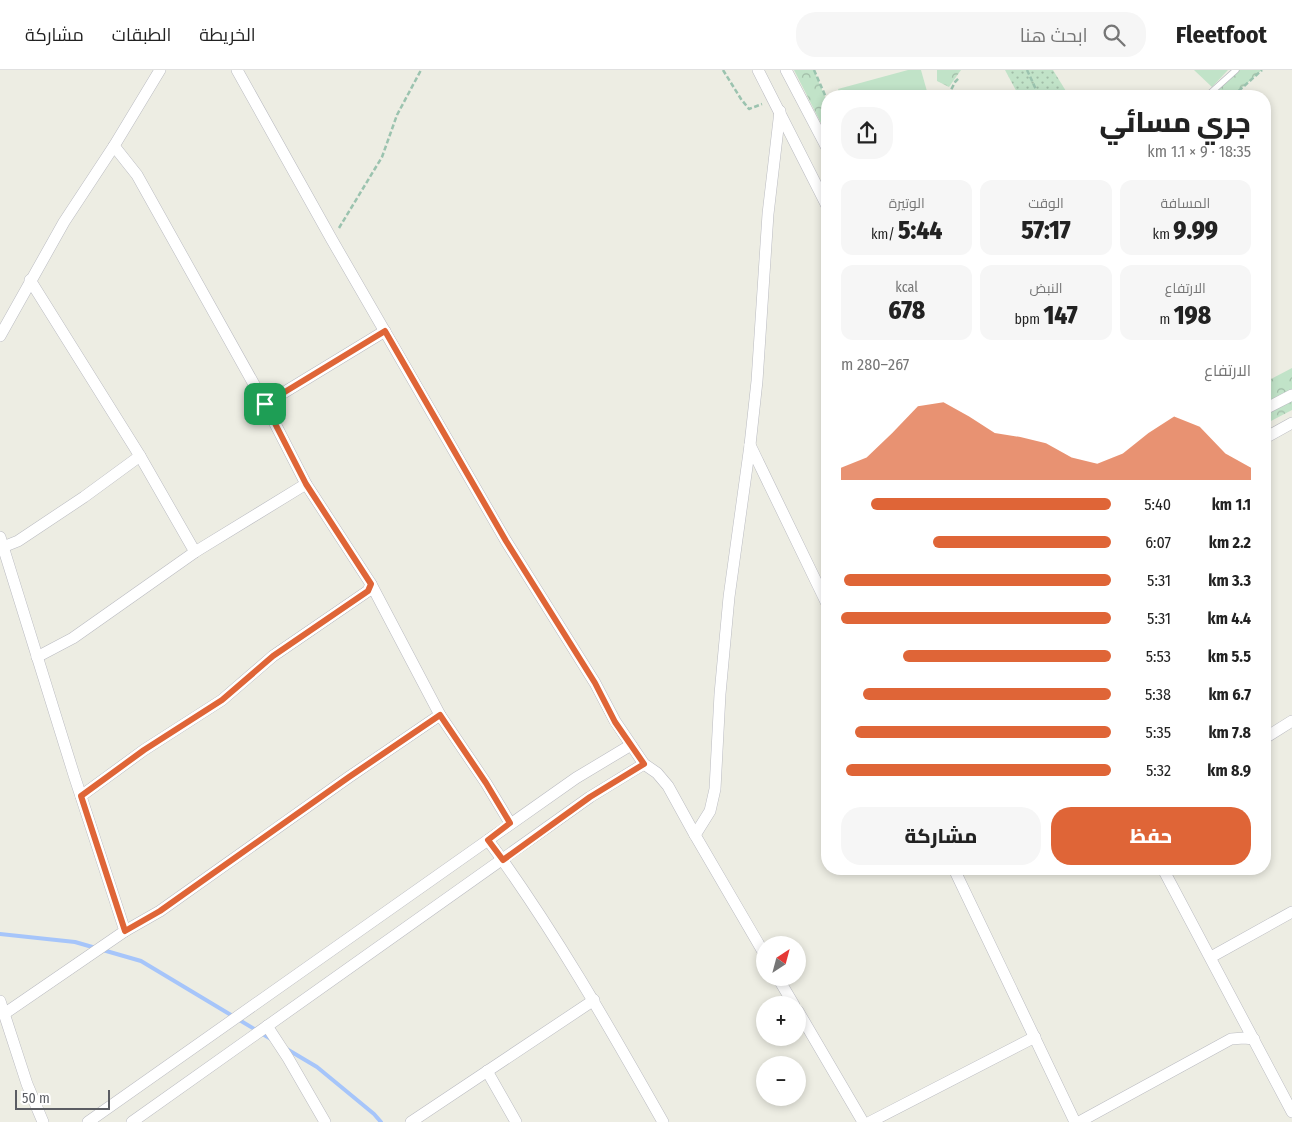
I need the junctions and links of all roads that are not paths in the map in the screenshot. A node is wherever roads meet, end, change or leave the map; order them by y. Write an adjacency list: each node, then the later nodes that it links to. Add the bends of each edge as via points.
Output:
1 (160, 70): 9 (street)
2 (237, 70): 12 (street)
3 (758, 70): 7 (street)
4 (786, 70): 8 (street)
5 (1236, 70): 6 (lane)
6 (1214, 90)
7 (780, 111): 10 (street); 19 (street, via 768,214)
8 (821, 137)
9 (114, 146): 11 (street); 15 (street, via 137,175)
10 (821, 194)
11 (30, 280): 13 (street); 20 (street)
12 (385, 331): 15 (street); 30 (street, via 506,541)
13 (0, 336)
14 (1292, 395): 16 (street)
15 (265, 404): 21 (street)
16 (1271, 406)
17 (1292, 424): 18 (street)
18 (1271, 435)
19 (750, 446): 25 (street); 34 (street, via 728,606 715,789 710,811)
20 (140, 456): 22 (street, via 18,540); 23 (street)
21 (306, 484): 23 (street); 24 (street)
22 (1, 542): 26 (street)
23 (195, 552): 26 (street, via 73,638)
24 (371, 584): 27 (street); 32 (street, via 368,591 273,656 222,700 144,750)
25 (821, 592)
26 (37, 658): 32 (street)
27 (440, 715): 33 (street); 40 (street, via 160,911)
28 (1292, 721): 29 (street)
29 (1271, 734)
30 (631, 745): 31 (street); 33 (street)
31 (644, 764): 34 (street, via 668,786); 36 (street, via 590,797)
32 (81, 796): 40 (street)
33 (510, 823): 35 (street)
34 (695, 835): 41 (street)
35 (488, 840): 36 (street); 54 (street)
36 (503, 860): 43 (street); 47 (street)
37 (957, 875): 48 (street)
38 (1166, 875): 42 (street)
39 (1292, 912): 42 (street)
40 (125, 931): 45 (street)
41 (756, 940)
42 (1211, 958): 49 (street)
43 (594, 1000): 50 (street); 59 (street)
44 (0, 1001): 45 (street)
45 (4, 1014): 53 (street)
46 (806, 1025): 60 (street)
47 (267, 1026): 55 (street); 56 (street)
48 (1035, 1037): 61 (street); 62 (street)
49 (1254, 1039): 51 (street); 62 (street, via 1231,1040)
50 (487, 1071): 57 (street); 58 (street)
51 (1287, 1091): 52 (street)
52 (1292, 1112)
53 (43, 1122)
54 (88, 1122)
55 (132, 1122)
56 (325, 1122)
57 (411, 1122)
58 (516, 1122)
59 (663, 1122)
60 (863, 1122)
61 (870, 1122)
62 (1077, 1122)

